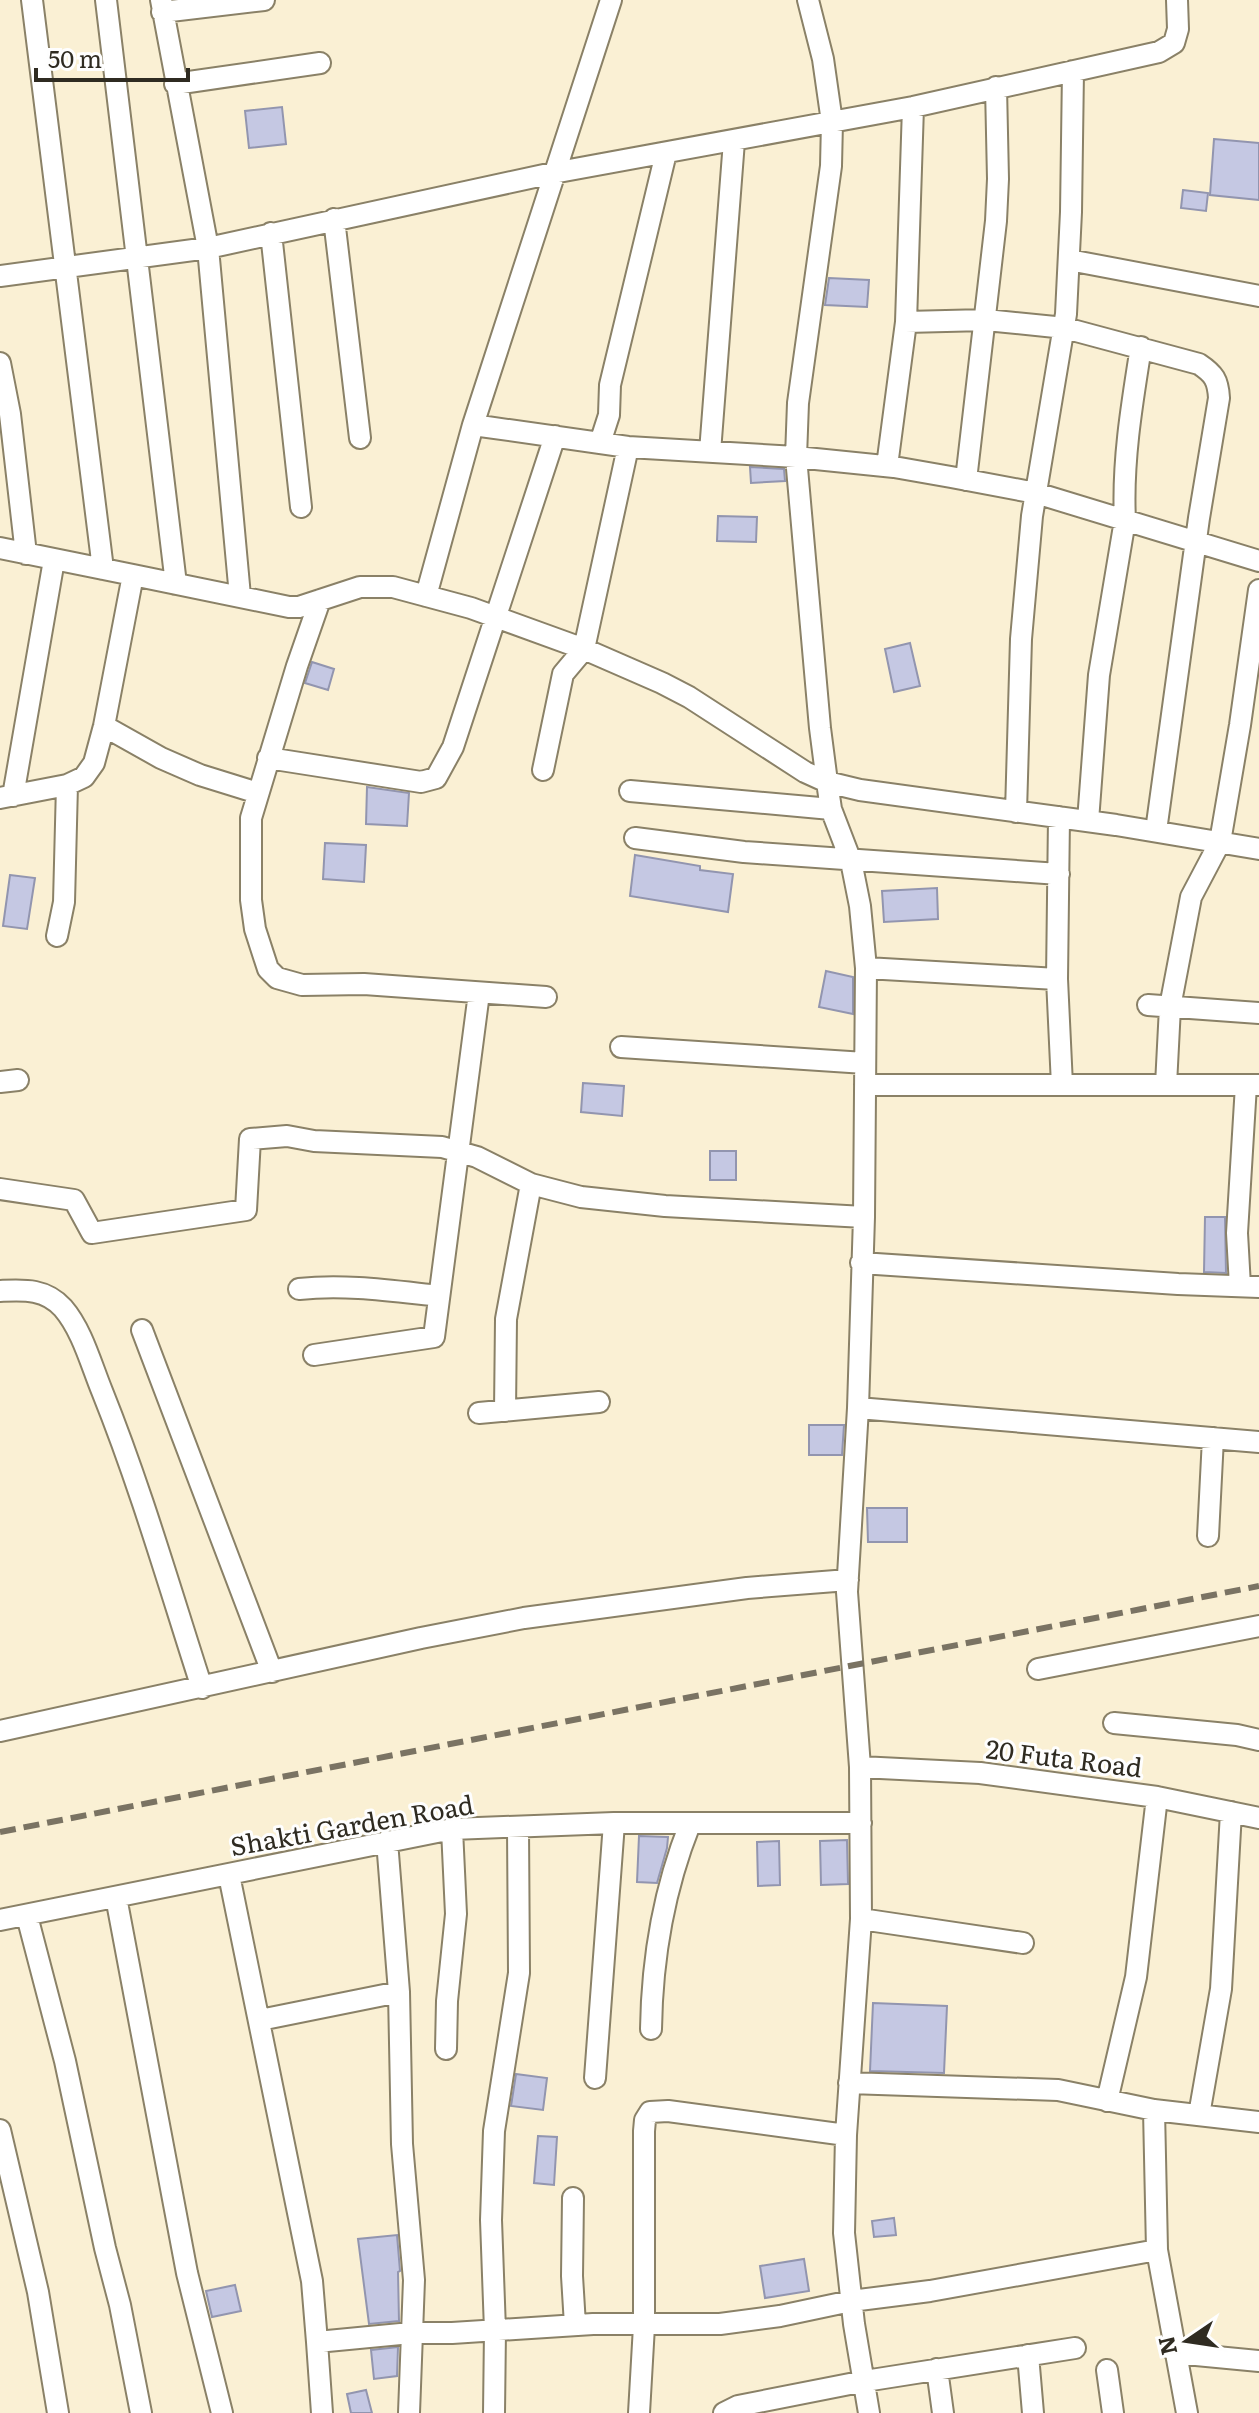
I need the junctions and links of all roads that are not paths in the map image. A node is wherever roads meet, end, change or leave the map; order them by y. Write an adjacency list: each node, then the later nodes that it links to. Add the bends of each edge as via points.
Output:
1 (32, 0): 22 (street)
2 (106, 0): 20 (street)
3 (264, 0): 7 (street)
4 (611, 0): 16 (street)
5 (808, 0): 13 (street)
6 (1177, 0): 9 (street, via 1174,43 1159,52)
7 (161, 6): 10 (street)
8 (320, 63): 10 (street)
9 (1073, 71): 11 (street); 21 (street)
10 (175, 84): 19 (street)
11 (996, 87): 12 (street); 25 (street, via 998,179)
12 (913, 107): 13 (street); 26 (street)
13 (832, 122): 14 (street); 36 (street, via 828,200 802,374)
14 (734, 141): 15 (street); 35 (street)
15 (666, 153): 16 (street); 33 (street)
16 (553, 173): 17 (street); 30 (street)
17 (334, 219): 18 (street); 32 (street)
18 (271, 233): 19 (street); 40 (street)
19 (208, 248): 20 (street); 51 (street)
20 (138, 257): 22 (street); 49 (street)
21 (1069, 260): 24 (street); 27 (street)
22 (65, 269): 23 (street); 47 (street)
23 (0, 276)
24 (1259, 296)
25 (986, 320): 26 (street); 27 (street); 38 (street)
26 (906, 322): 37 (street)
27 (1065, 328): 28 (street); 39 (street)
28 (1141, 347): 41 (street, via 1131,411); 42 (street, via 1199,364 1218,382)
29 (0, 363): 44 (street)
30 (473, 425): 31 (street); 52 (street)
31 (555, 436): 33 (street); 54 (street)
32 (360, 438)
33 (600, 443): 34 (street)
34 (628, 447): 35 (street); 55 (street)
35 (710, 452): 36 (street)
36 (796, 457): 37 (street); 59 (street)
37 (887, 466): 38 (street)
38 (966, 480): 39 (street)
39 (1036, 493): 41 (street); 65 (street, via 1021,639)
40 (301, 507)
41 (1125, 520): 42 (street); 67 (street, via 1099,675)
42 (1196, 540): 46 (street); 68 (street)
43 (0, 548): 44 (street)
44 (26, 554): 45 (street)
45 (54, 560): 47 (street); 63 (street)
46 (1259, 561)
47 (103, 569): 48 (street)
48 (133, 575): 49 (street); 56 (street)
49 (176, 584): 51 (street)
50 (1259, 590): 70 (street)
51 (240, 596): 53 (street, via 289,607)
52 (426, 596): 53 (street, via 393,587 360,587); 54 (street)
53 (320, 600): 57 (street)
54 (495, 617): 55 (street); 57 (street, via 453,747 436,778 421,782)
55 (584, 649): 58 (street, via 563,674); 59 (street, via 689,697)
56 (104, 726): 60 (street, via 94,763 84,777); 62 (street, via 187,769)
57 (268, 758): 62 (street)
58 (543, 770)
59 (827, 782): 64 (street); 65 (street)
60 (67, 785): 63 (street); 74 (street, via 64,902)
61 (630, 791): 64 (street)
62 (258, 793): 77 (street, via 251,818 251,900 260,950 277,978 302,985)
63 (6, 797)
64 (831, 809): 72 (street)
65 (1016, 812): 66 (street)
66 (1059, 817): 67 (street); 73 (street)
67 (1088, 821): 68 (street)
68 (1156, 831): 70 (street)
69 (635, 838): 72 (street)
70 (1220, 842): 71 (street); 80 (street, via 1191,897)
71 (1259, 849)
72 (851, 861): 73 (street); 75 (street)
73 (1059, 874): 76 (street)
74 (57, 936)
75 (866, 968): 76 (street); 83 (street)
76 (1057, 979): 85 (street)
77 (479, 993): 78 (street); 88 (street)
78 (546, 997)
79 (1148, 1005): 80 (street)
80 (1170, 1007): 81 (street); 86 (street)
81 (1259, 1013)
82 (621, 1047): 83 (street)
83 (865, 1063): 84 (street)
84 (865, 1085): 85 (street); 91 (street)
85 (1062, 1085): 86 (street)
86 (1166, 1085): 87 (street)
87 (1253, 1085): 93 (street, via 1237,1233)
88 (459, 1152): 89 (street); 90 (street, via 287,1136 250,1139 246,1210 92,1233 74,1200); 96 (street)
89 (531, 1184): 91 (street, via 581,1197 665,1206); 101 (street, via 506,1319)
90 (0, 1189)
91 (864, 1217): 92 (street)
92 (861, 1263): 93 (street); 100 (street)
93 (1249, 1286)
94 (299, 1289): 96 (street, via 353,1287)
95 (0, 1291): 110 (street, via 32,1290 48,1297 62,1307 80,1336 120,1434)
96 (439, 1296): 98 (street, via 434,1337)
97 (142, 1330): 109 (street)
98 (314, 1355)
99 (599, 1402): 101 (street)
100 (858, 1408): 103 (street); 106 (street)
101 (505, 1411): 102 (street)
102 (479, 1413)
103 (1213, 1438): 104 (street); 105 (street)
104 (1259, 1442)
105 (1208, 1536)
106 (848, 1580): 109 (street, via 524,1618); 114 (street)
107 (1259, 1626): 108 (street)
108 (1038, 1669)
109 (272, 1672): 110 (street)
110 (202, 1688): 112 (street)
111 (1114, 1723): 113 (street)
112 (0, 1731)
113 (1259, 1740)
114 (860, 1767): 115 (street, 20 Futa Road, via 980,1773); 119 (street)
115 (1157, 1797): 116 (street, 20 Futa Road); 136 (street, via 1136,1977)
116 (1231, 1812): 117 (street, 20 Futa Road); 138 (street, via 1221,1989)
117 (1259, 1818)
118 (614, 1823): 120 (street, Shakti Garden Road); 121 (street, Shakti Garden Road); 134 (street)
119 (861, 1823): 120 (street, Shakti Garden Road); 127 (street)
120 (690, 1824): 132 (street, via 656,1945)
121 (518, 1828): 122 (street, Shakti Garden Road); 147 (street, via 519,1973 494,2131)
122 (452, 1829): 123 (street, Shakti Garden Road); 133 (street, via 456,1914)
123 (387, 1841): 124 (street, Shakti Garden Road); 130 (street)
124 (229, 1875): 125 (street, Shakti Garden Road); 131 (street)
125 (116, 1897): 126 (street, Shakti Garden Road); 160 (street, via 187,2273)
126 (27, 1916): 128 (street, Shakti Garden Road); 159 (street, via 65,2061)
127 (861, 1919): 129 (street); 135 (street)
128 (0, 1920)
129 (1023, 1943)
130 (399, 1992): 131 (street); 148 (street, via 402,2144 414,2280)
131 (260, 2020): 149 (street, via 312,2281)
132 (651, 2029)
133 (446, 2049)
134 (595, 2078)
135 (849, 2083): 136 (street, via 1058,2090); 141 (street)
136 (1107, 2101): 137 (street)
137 (1154, 2110): 138 (street); 143 (street)
138 (1199, 2115): 139 (street)
139 (1259, 2122)
140 (0, 2130): 158 (street, via 38,2292)
141 (846, 2135): 144 (street, via 844,2233); 146 (street, via 650,2112 644,2131)
142 (573, 2198): 145 (street)
143 (1157, 2250): 144 (street); 151 (street)
144 (851, 2301): 146 (street, via 720,2324); 156 (street)
145 (575, 2325): 146 (street); 147 (street)
146 (644, 2326): 164 (street)
147 (495, 2330): 148 (street); 163 (street)
148 (411, 2333): 149 (street); 162 (street)
149 (317, 2342): 161 (street)
150 (1075, 2348): 152 (street)
151 (1175, 2353): 153 (street); 170 (street)
152 (1028, 2355): 154 (street); 168 (street)
153 (1259, 2361)
154 (937, 2369): 156 (street); 167 (street)
155 (1107, 2370): 169 (street)
156 (865, 2381): 157 (street); 166 (street)
157 (788, 2405): 165 (street, via 738,2406)
158 (58, 2413)
159 (141, 2413)
160 (222, 2413)
161 (322, 2413)
162 (409, 2413)
163 (494, 2413)
164 (639, 2413)
165 (724, 2413)
166 (869, 2413)
167 (943, 2413)
168 (1033, 2413)
169 (1113, 2413)
170 (1187, 2413)

